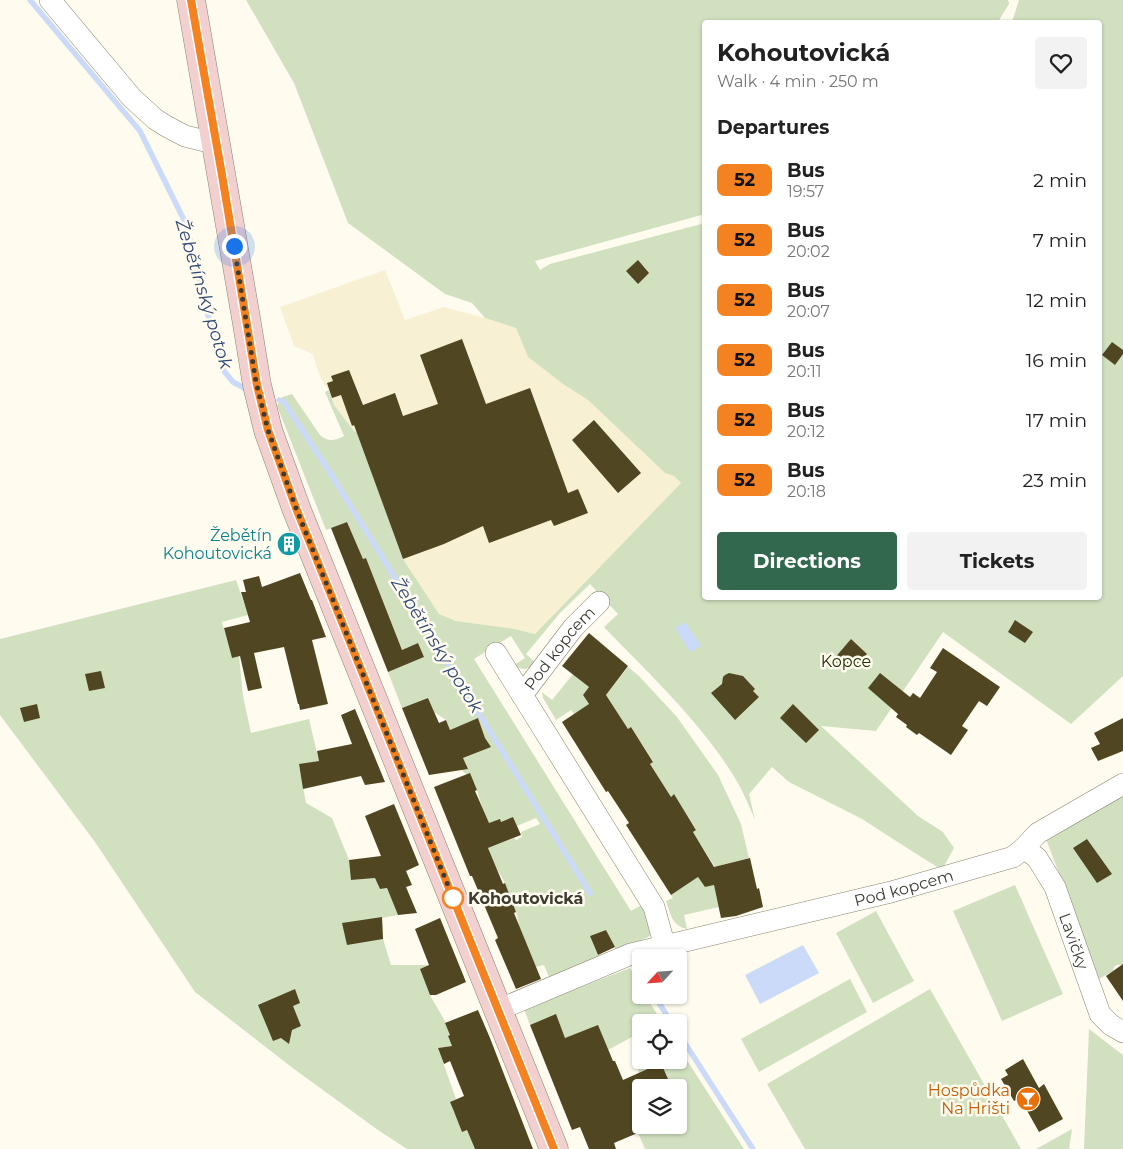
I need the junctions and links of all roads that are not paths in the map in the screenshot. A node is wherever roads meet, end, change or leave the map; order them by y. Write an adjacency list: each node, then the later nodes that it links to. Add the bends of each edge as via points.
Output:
1 (50, 0): 3 (street, via 143,109 185,136 204,141)
2 (191, 0): 3 (street)
3 (216, 140): 10 (street, via 268,430 296,508)
4 (600, 602): 6 (street, Pod kopcem, via 573,628)
5 (496, 653): 6 (street, Pod kopcem)
6 (522, 695): 9 (street, Pod kopcem, via 654,906)
7 (1123, 784): 8 (street, Pod kopcem, via 1038,833)
8 (1024, 848): 9 (street, Pod kopcem, via 1013,856 891,892); 11 (street, Lavičky, via 1037,858 1055,888 1100,1014)
9 (664, 947): 10 (street, Pod kopcem, via 631,954)
10 (498, 1010): 12 (street)
11 (1123, 1032)
12 (554, 1149)

